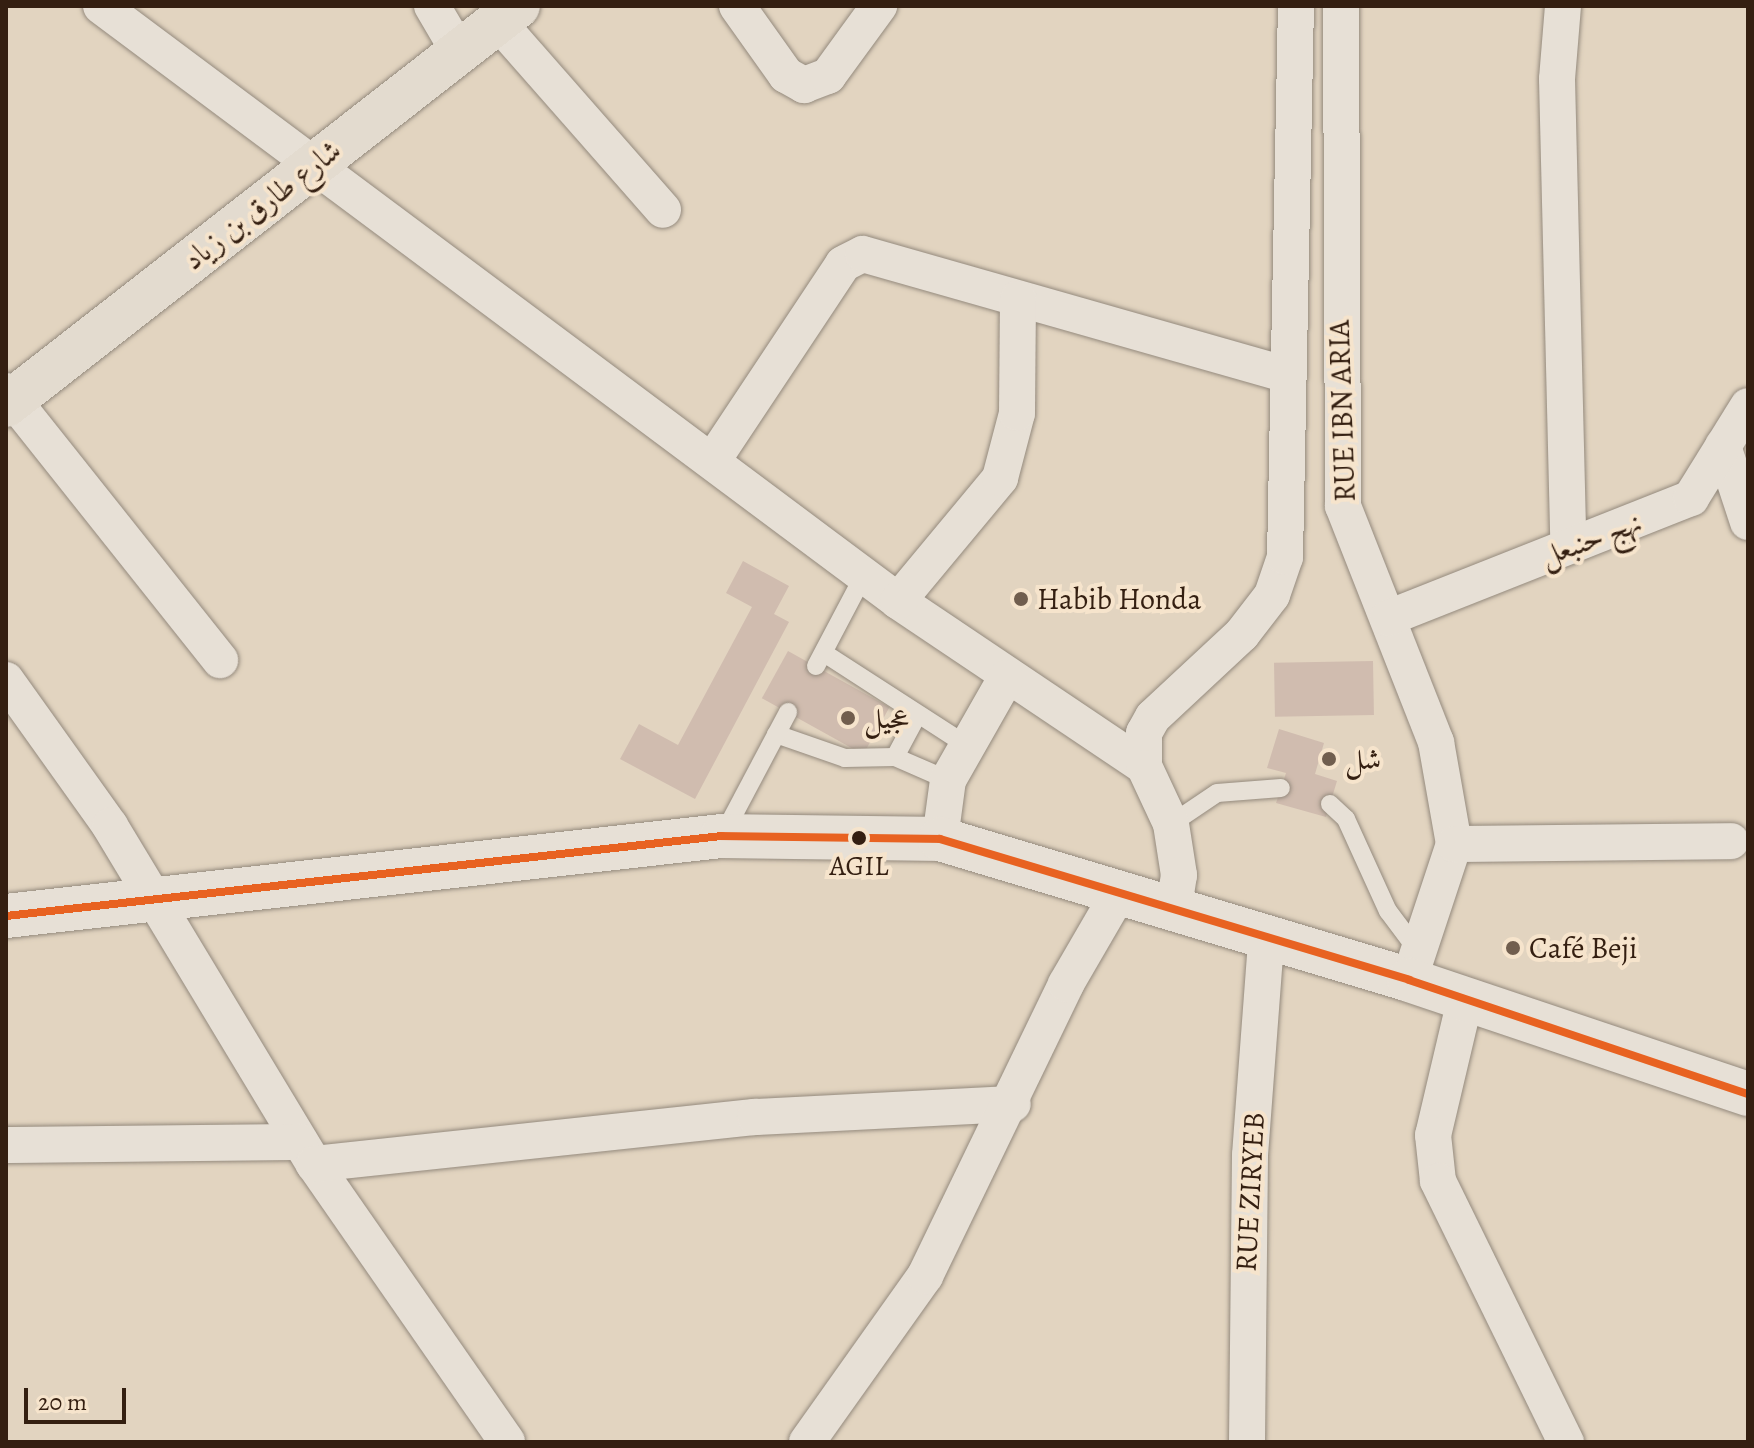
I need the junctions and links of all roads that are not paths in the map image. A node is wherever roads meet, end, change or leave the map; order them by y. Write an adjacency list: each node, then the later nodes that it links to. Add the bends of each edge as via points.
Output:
1 (101, 6): 10 (street)
2 (432, 6): 9 (street)
3 (737, 6): 4 (street, via 786,75 804,85 828,76)
4 (879, 6)
5 (1296, 6): 13 (street, RUE IBN ARIA)
6 (1341, 6): 22 (street, RUE IBN ARIA, via 1338,458 1348,531)
7 (1563, 6): 19 (street, via 1557,79)
8 (508, 14): 9 (main road, شارع طارق بن زياد); 11 (street)
9 (459, 52): 10 (main road, شارع طارق بن زياد)
10 (316, 164): 14 (main road, شارع طارق بن زياد); 17 (street)
11 (663, 210)
12 (1018, 299): 13 (street); 17 (street, via 878,257 852,257); 21 (street, via 1017,413 1000,478)
13 (1288, 375): 31 (street, RUE IBN ARIA, via 1291,511 1272,595 1242,634 1153,717 1144,733)
14 (8, 398): 23 (street)
15 (1748, 406): 16 (street, نهج حنبعل)
16 (1723, 446): 18 (street); 19 (street, نهج حنبعل, via 1691,498)
17 (713, 460): 20 (street)
18 (1748, 522)
19 (1568, 545): 22 (street, نهج حنبعل)
20 (864, 575): 21 (street); 27 (lane, via 820,660)
21 (898, 601): 24 (street)
22 (1388, 618): 39 (street, RUE IBN ARIA, via 1436,742)
23 (220, 660)
24 (1006, 678): 29 (street); 31 (street)
25 (6, 680): 41 (street)
26 (788, 712): 28 (lane)
27 (917, 716): 29 (lane); 30 (lane)
28 (776, 734): 30 (lane, via 845,758); 36 (lane)
29 (963, 743): 32 (street)
30 (895, 757): 32 (lane)
31 (1144, 766): 35 (street)
32 (948, 780): 37 (street)
33 (1281, 788): 35 (lane, via 1217,793)
34 (1330, 804): 45 (lane, via 1346,819)
35 (1171, 824): 42 (street, via 1179,875)
36 (722, 836): 37 (main road); 41 (main road)
37 (940, 839): 40 (main road)
38 (1731, 841): 39 (street)
39 (1454, 844): 45 (street, RUE IBN ARIA)
40 (1120, 891): 42 (main road); 48 (street, via 1066,984)
41 (156, 902): 43 (main road); 50 (street)
42 (1173, 911): 44 (main road)
43 (6, 916)
44 (1266, 941): 45 (main road); 53 (street, RUE ZIRYEB, via 1250,1155)
45 (1413, 966): 46 (main road)
46 (1465, 1000): 47 (main road); 54 (street, via 1433,1135 1438,1181)
47 (1748, 1094)
48 (1013, 1104): 50 (street, via 755,1117); 52 (street, via 925,1276)
49 (6, 1145): 50 (street)
50 (307, 1153): 51 (street)
51 (507, 1442)
52 (807, 1442)
53 (1247, 1442)
54 (1566, 1442)

